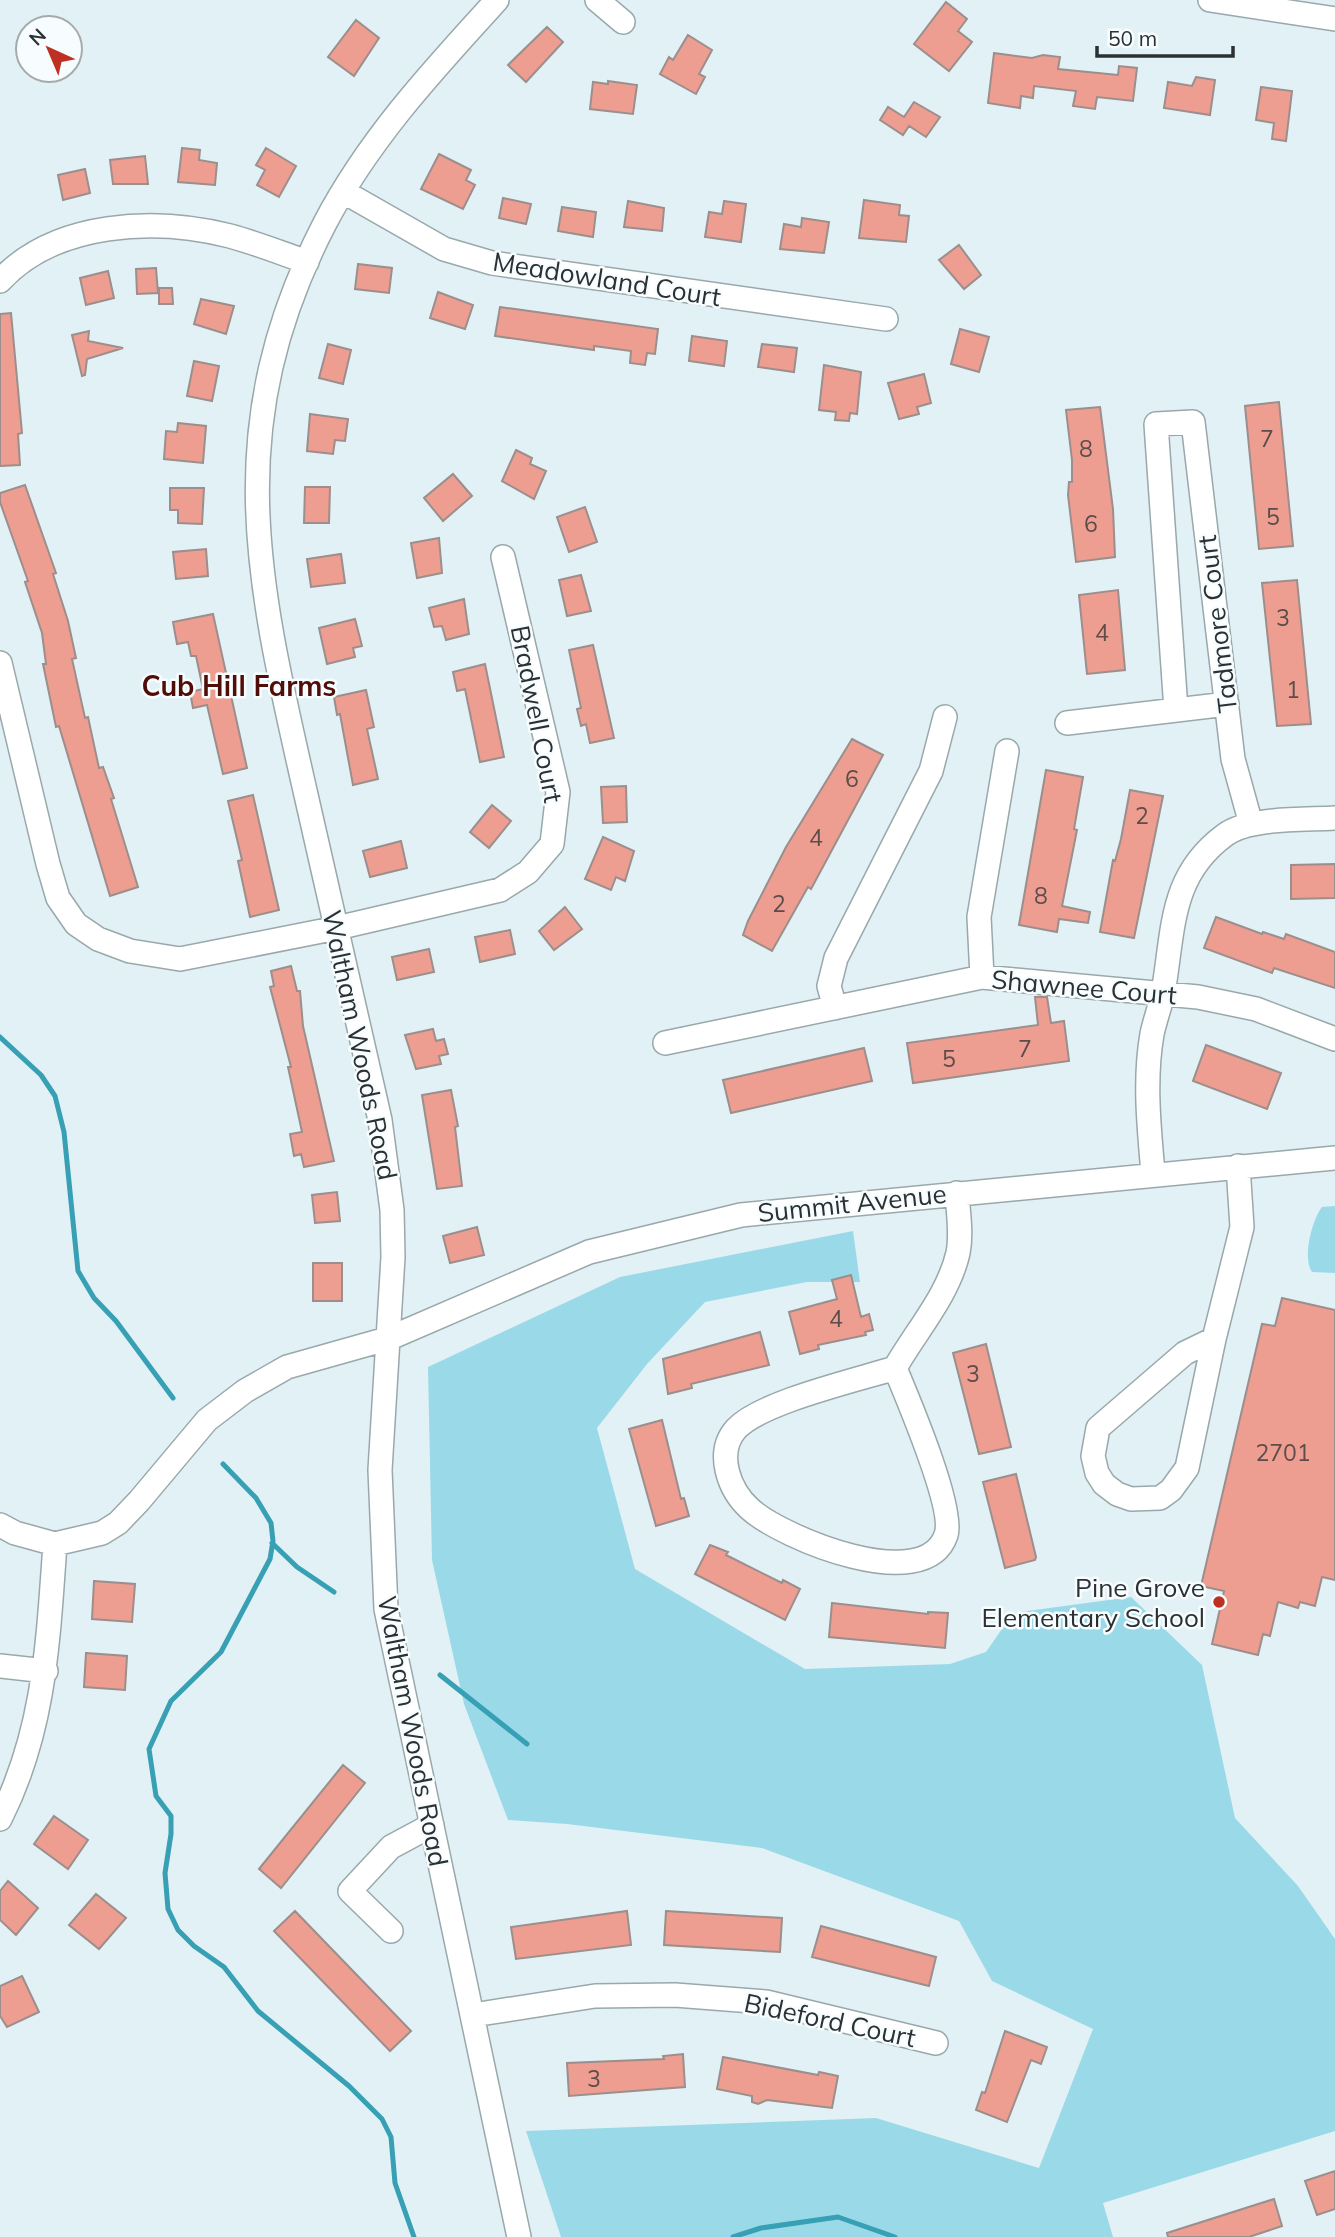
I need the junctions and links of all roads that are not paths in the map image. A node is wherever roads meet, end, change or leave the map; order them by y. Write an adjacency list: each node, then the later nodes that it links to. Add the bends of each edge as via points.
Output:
1 (497, 0): 6 (street, Waltham Woods Road, via 407,102)
2 (597, 0): 5 (street)
3 (1210, 0): 4 (street)
4 (1335, 19)
5 (623, 22)
6 (344, 192): 7 (street, Waltham Woods Road); 9 (street, Meadowland Court, via 427,240 492,263)
7 (307, 262): 8 (street, via 230,236 144,226 87,233 51,246); 19 (street, Waltham Woods Road, via 267,383 256,482 257,534 270,637)
8 (4, 276)
9 (886, 319)
10 (503, 557): 19 (street, Bradwell Court, via 558,792 552,844 528,872 500,890)
11 (0, 663): 19 (street, Bradwell Court, via 48,864 58,898 76,924 98,939 130,951 180,959)
12 (1227, 704): 13 (street); 13 (street, Tadmore Court, via 1193,422 1156,424); 18 (street, Tadmore Court, via 1233,759)
13 (1176, 710): 15 (street)
14 (945, 718): 22 (street, via 931,771 836,958 829,986)
15 (1067, 723)
16 (1007, 751): 20 (street, via 979,918)
17 (1335, 818): 18 (street)
18 (1251, 824): 21 (street, via 1227,833 1186,877 1177,898)
19 (337, 928): 29 (street, Waltham Woods Road, via 387,1168 393,1257)
20 (982, 977): 21 (street, Shawnee Court); 22 (street, Shawnee Court)
21 (1163, 994): 23 (street, Shawnee Court, via 1256,1009); 27 (street, via 1152,1035 1149,1074)
22 (835, 1008): 24 (street, Shawnee Court)
23 (1335, 1039)
24 (665, 1043)
25 (1335, 1158): 26 (street, Summit Avenue)
26 (1238, 1166): 27 (street, Summit Avenue); 30 (street, via 1242,1227)
27 (1153, 1173): 28 (street, Summit Avenue)
28 (957, 1193): 29 (street, Summit Avenue, via 741,1215 667,1231 589,1252); 31 (street, via 960,1235 953,1266)
29 (390, 1338): 33 (street, Summit Avenue, via 287,1367 245,1391 190,1437 118,1523 102,1533); 37 (street, Waltham Woods Road, via 380,1471 386,1609)
30 (1214, 1339): 30 (street, via 1185,1353 1098,1428 1093,1456 1097,1473 1117,1494 1131,1499 1160,1498 1180,1481 1187,1468)
31 (895, 1368): 31 (street, via 783,1403 737,1428 727,1443 726,1463 733,1488 750,1509 769,1522 870,1561 916,1561 936,1551 947,1533 943,1503)
32 (0, 1525): 33 (street)
33 (55, 1544): 35 (street)
34 (0, 1666): 35 (street)
35 (46, 1671): 36 (street, via 28,1753)
36 (0, 1819)
37 (432, 1825): 38 (street, via 391,1847 349,1891); 39 (street, Waltham Woods Road)
38 (391, 1931)
39 (473, 2015): 40 (street, Bideford Court, via 596,1996 675,1995 766,2002); 41 (street, Waltham Woods Road)
40 (936, 2043)
41 (519, 2237)

